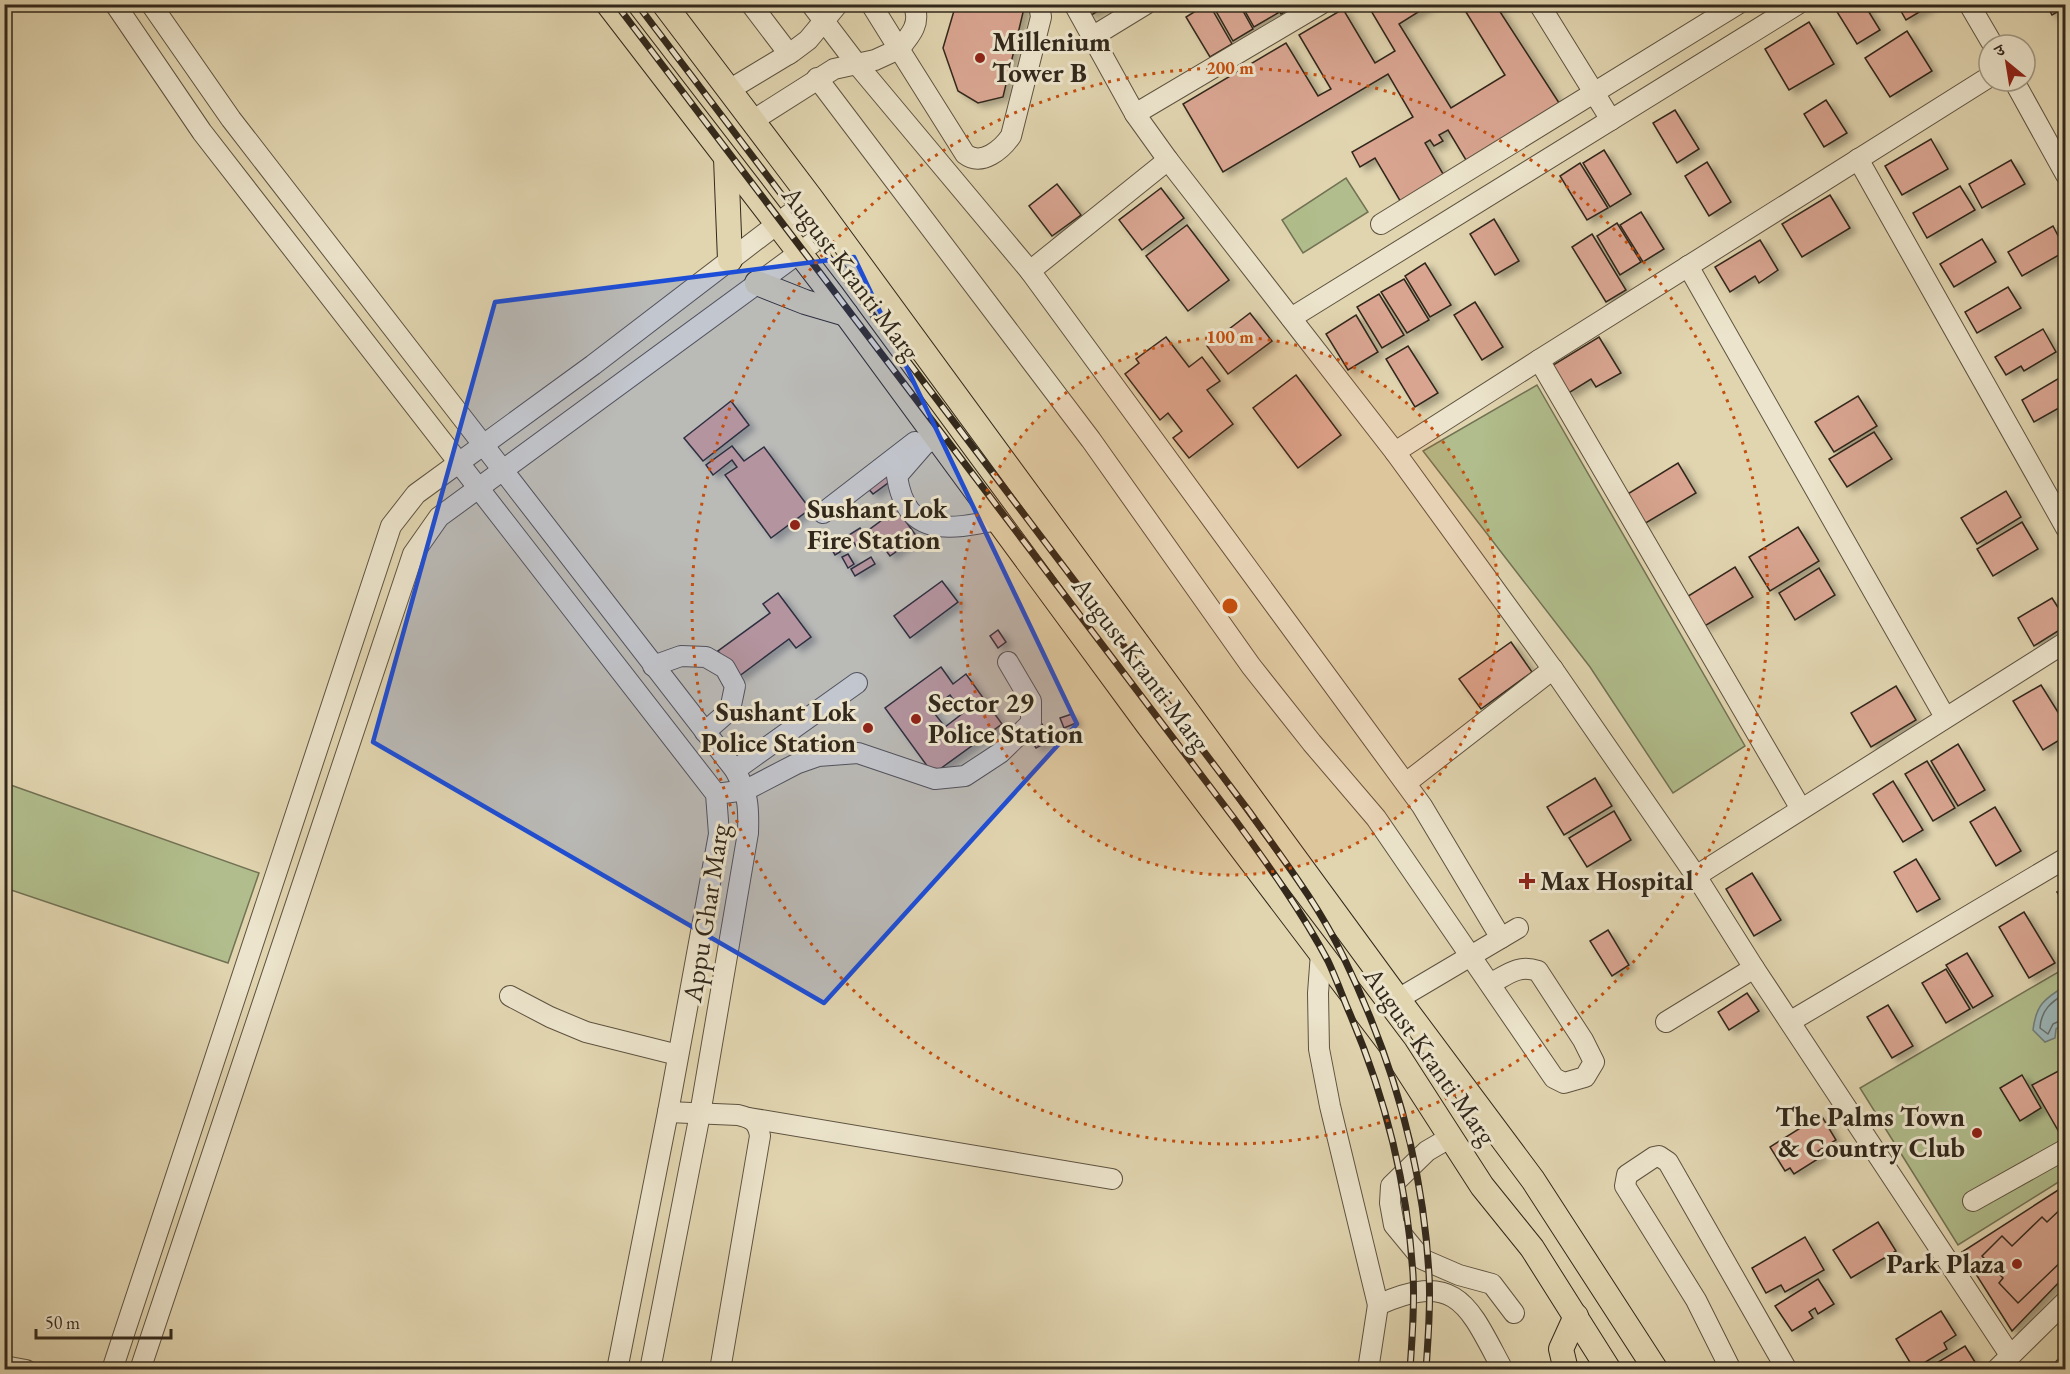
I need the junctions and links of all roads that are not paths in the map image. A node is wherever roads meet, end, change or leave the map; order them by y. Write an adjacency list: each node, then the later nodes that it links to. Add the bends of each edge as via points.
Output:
1 (115, 4): 51 (street, Appu Ghar Marg, via 202,132)
2 (608, 4): 32 (main road, August Kranti Marg)
3 (664, 4): 26 (main road, August Kranti Marg)
4 (751, 4): 22 (street)
5 (811, 4): 18 (street)
6 (838, 4): 18 (street)
7 (871, 4): 21 (street)
8 (914, 4): 21 (street, via 918,13 916,23)
9 (1039, 4): 21 (street, via 1041,17 1011,136 990,156 975,159 965,154)
10 (1074, 4): 20 (street)
11 (1146, 4): 20 (street)
12 (1321, 4): 29 (street)
13 (1539, 4): 28 (street)
14 (1738, 4): 28 (street)
15 (1969, 4): 19 (street)
16 (153, 5): 49 (street, Appu Ghar Marg, via 231,119)
17 (1794, 6): 30 (street)
18 (824, 22): 22 (street); 23 (street)
19 (1986, 33)
20 (1092, 36): 29 (street)
21 (899, 49): 23 (street, via 875,60)
22 (789, 54): 26 (street)
23 (856, 63): 24 (street); 43 (street)
24 (817, 78): 31 (street); 72 (street, via 1091,440 1251,666 1376,818)
25 (1977, 85): 33 (street)
26 (729, 90): 31 (main road, August Kranti Marg)
27 (2021, 93): 35 (street)
28 (1594, 94): 30 (street); 38 (street)
29 (1135, 114): 34 (street)
30 (1611, 120): 46 (street)
31 (752, 121): 36 (main road, August Kranti Marg)
32 (726, 158): 37 (main road, August Kranti Marg); 41 (main road)
33 (1858, 159): 42 (street); 56 (street)
34 (1168, 160): 43 (street); 46 (street)
35 (2066, 174)
36 (811, 198): 37 (street); 39 (main road, August Kranti Marg)
37 (776, 224): 40 (main road, August Kranti Marg); 41 (street)
38 (1381, 224)
39 (833, 228): 40 (street); 76 (main road, August Kranti Marg)
40 (799, 253): 44 (street); 45 (main road, August Kranti Marg)
41 (730, 260): 49 (street)
42 (1688, 266): 47 (street); 62 (street)
43 (1030, 271): 65 (street)
44 (757, 283): 45 (main road); 52 (street)
45 (846, 314): 48 (main road, August Kranti Marg)
46 (1291, 318): 50 (street)
47 (1539, 360): 50 (street); 68 (street)
48 (934, 433): 54 (street); 55 (main road, August Kranti Marg); 55 (street, via 897,476 907,507 921,521 939,527)
49 (483, 446): 51 (street); 52 (street, Appu Ghar Marg)
50 (1395, 452): 60 (street)
51 (458, 464): 53 (street, Appu Ghar Marg); 96 (street, via 416,494 391,526)
52 (502, 471): 53 (street); 59 (street, Appu Ghar Marg)
53 (477, 489): 67 (street, Appu Ghar Marg); 97 (street, via 439,517 413,554)
54 (823, 513)
55 (997, 520): 71 (main road, August Kranti Marg)
56 (2064, 521)
57 (2066, 642): 62 (street)
58 (1008, 662): 66 (street, via 1031,701 1031,723 1000,753 965,776 935,778 858,753 818,756)
59 (653, 666): 63 (street, Appu Ghar Marg); 63 (street, via 681,656 706,657 725,668 735,686 730,710)
60 (1552, 669): 65 (street); 70 (street)
61 (856, 683): 64 (street)
62 (1945, 717): 68 (street)
63 (705, 732): 64 (street, Appu Ghar Marg)
64 (735, 770): 66 (street, Appu Ghar Marg)
65 (1406, 783): 72 (street, via 1509,933)
66 (746, 790): 67 (street); 81 (street, Appu Ghar Marg, via 748,833)
67 (716, 794): 79 (street, Appu Ghar Marg, via 719,834)
68 (1801, 809): 70 (street)
69 (2066, 858): 77 (street)
70 (1696, 876): 73 (street)
71 (1321, 954): 83 (main road, August Kranti Marg, via 1395,1051); 90 (street, via 1319,1049)
72 (1470, 954): 74 (street); 76 (street)
73 (1754, 968): 77 (street); 78 (street)
74 (1490, 984): 74 (street, via 1554,1078 1564,1083 1585,1077 1594,1062 1538,971 1519,969)
75 (510, 996): 79 (street, via 586,1032)
76 (1398, 999): 105 (main road, August Kranti Marg, via 1533,1180)
77 (1791, 1021): 93 (street)
78 (1666, 1022)
79 (678, 1055): 80 (street, Appu Ghar Marg)
80 (668, 1112): 81 (street); 98 (street, Appu Ghar Marg)
81 (699, 1114): 82 (street); 99 (street, Appu Ghar Marg)
82 (749, 1118): 85 (street); 100 (street, via 756,1122 760,1136)
83 (1451, 1137): 87 (street, via 1427,1152 1391,1186 1394,1225 1422,1259); 92 (main road, August Kranti Marg)
84 (2066, 1149): 86 (street)
85 (1112, 1179)
86 (1972, 1201)
87 (1492, 1284): 89 (street); 91 (street)
88 (2066, 1301): 93 (street)
89 (1463, 1302): 90 (street, via 1445,1293 1428,1291 1399,1296); 102 (street)
90 (1378, 1305): 101 (street)
91 (1514, 1313)
92 (1576, 1316): 103 (main road, via 1561,1349); 104 (main road, August Kranti Marg)
93 (2003, 1362)
94 (4, 1365): 95 (street)
95 (26, 1370)
96 (112, 1370)
97 (140, 1370)
98 (617, 1370)
99 (650, 1370)
100 (720, 1370)
101 (1368, 1370)
102 (1503, 1370)
103 (1566, 1370)
104 (1609, 1370)
105 (1656, 1370)
106 (1731, 1370): 107 (street, via 1696,1300 1625,1186 1627,1175 1654,1157 1668,1162)
107 (1787, 1370)

